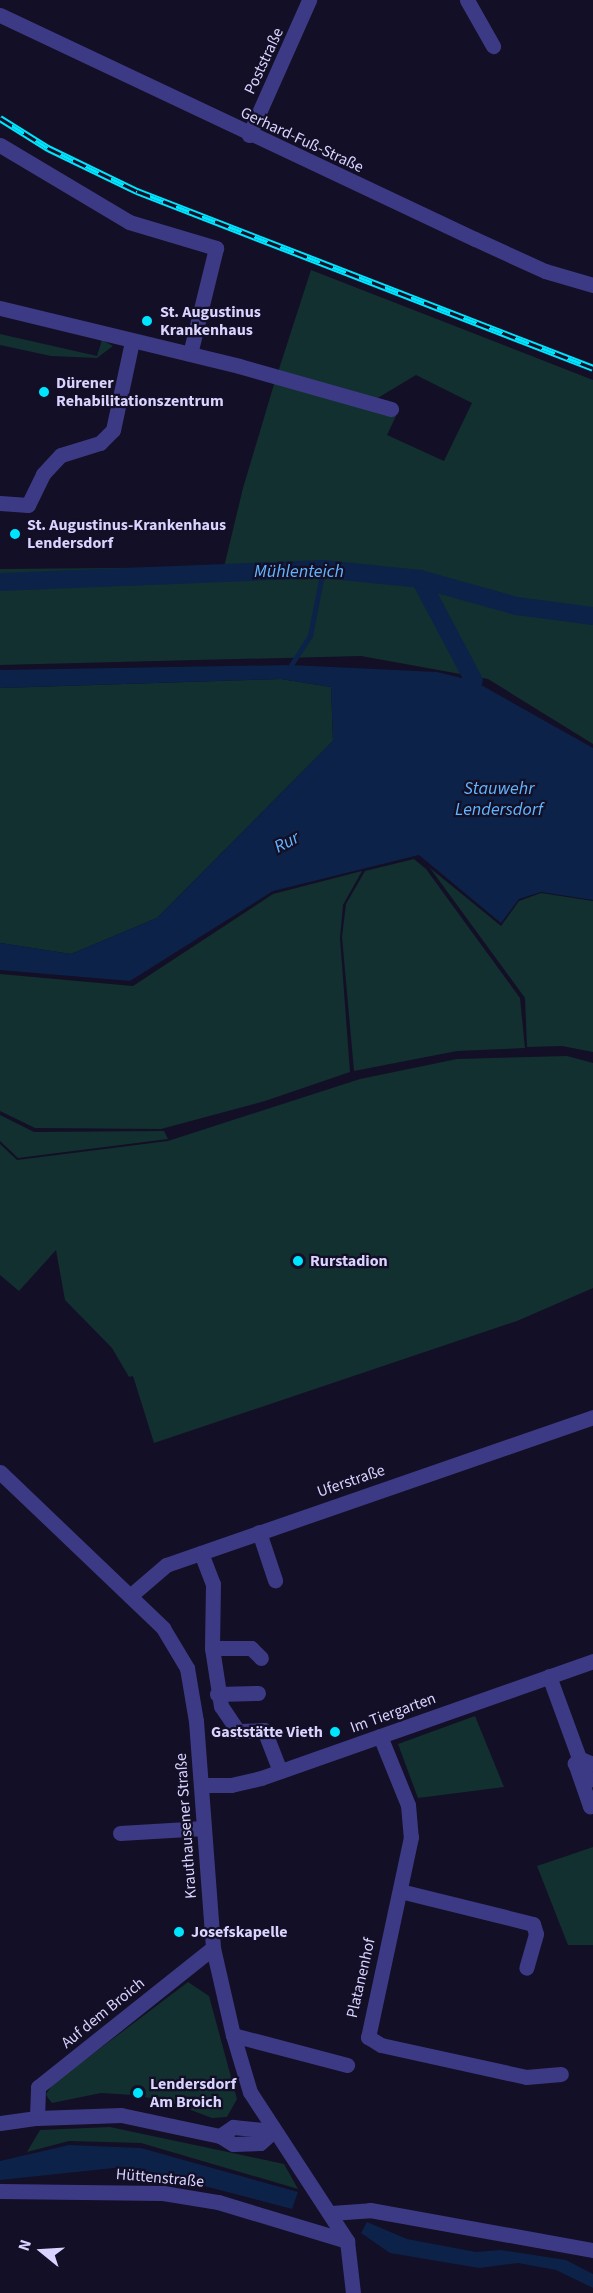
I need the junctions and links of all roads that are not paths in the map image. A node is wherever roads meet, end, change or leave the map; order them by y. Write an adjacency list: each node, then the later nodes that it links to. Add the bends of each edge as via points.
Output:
1 (309, 0): 5 (street, Poststraße)
2 (467, 0): 4 (street)
3 (0, 15): 5 (street, Gerhard-Fuß-Straße)
4 (493, 46)
5 (249, 135): 7 (street, Gerhard-Fuß-Straße, via 544,271)
6 (0, 145): 10 (street, via 129,222 216,248)
7 (593, 285)
8 (0, 308): 9 (street)
9 (135, 342): 10 (street); 12 (street, via 113,430 100,443 61,455 43,474 27,505)
10 (190, 354): 11 (street)
11 (391, 409)
12 (0, 503)
13 (593, 1417): 15 (street, Uferstraße)
14 (0, 1472): 18 (street, Krauthausener Straße)
15 (259, 1532): 16 (street, Uferstraße); 17 (street)
16 (201, 1553): 18 (street, Uferstraße, via 159,1569); 19 (street, via 213,1584)
17 (275, 1580)
18 (130, 1596): 29 (street, Krauthausener Straße, via 170,1637 186,1668 196,1721)
19 (212, 1648): 20 (street, via 251,1648); 24 (street)
20 (261, 1658)
21 (593, 1660): 22 (street, Im Tiergarten)
22 (549, 1676): 25 (street, Im Tiergarten); 26 (street)
23 (258, 1693): 24 (street)
24 (217, 1694): 27 (street, via 238,1731 264,1730)
25 (380, 1736): 27 (street, Im Tiergarten); 33 (street, Platanenhof, via 408,1805 411,1837)
26 (587, 1763): 28 (street, via 587,1780); 30 (street, via 575,1763 590,1806)
27 (280, 1771): 29 (street, Im Tiergarten, via 231,1785)
28 (593, 1779)
29 (201, 1785): 31 (street, Krauthausener Straße)
30 (593, 1805)
31 (204, 1828): 32 (street); 34 (street, Krauthausener Straße)
32 (120, 1833)
33 (400, 1891): 35 (street, via 533,1924 537,1934); 38 (street, Platanenhof, via 368,2037 381,2045 526,2077)
34 (213, 1948): 36 (street, Krauthausener Straße); 39 (street, Auf dem Broich, via 38,2086)
35 (526, 1968)
36 (233, 2035): 37 (street); 41 (street, Krauthausener Straße, via 250,2092)
37 (347, 2065)
38 (561, 2074)
39 (37, 2118): 40 (street); 41 (street, via 122,2115 220,2136 233,2144 260,2143)
40 (0, 2123)
41 (274, 2131): 43 (street, Krauthausener Straße)
42 (0, 2191): 44 (street, Hüttenstraße, via 163,2193 218,2202)
43 (331, 2212): 44 (street, Krauthausener Straße); 45 (street, via 370,2210)
44 (347, 2241): 48 (street, Krauthausener Straße)
45 (577, 2249): 46 (street); 47 (street)
46 (593, 2250)
47 (593, 2262)
48 (352, 2293)

